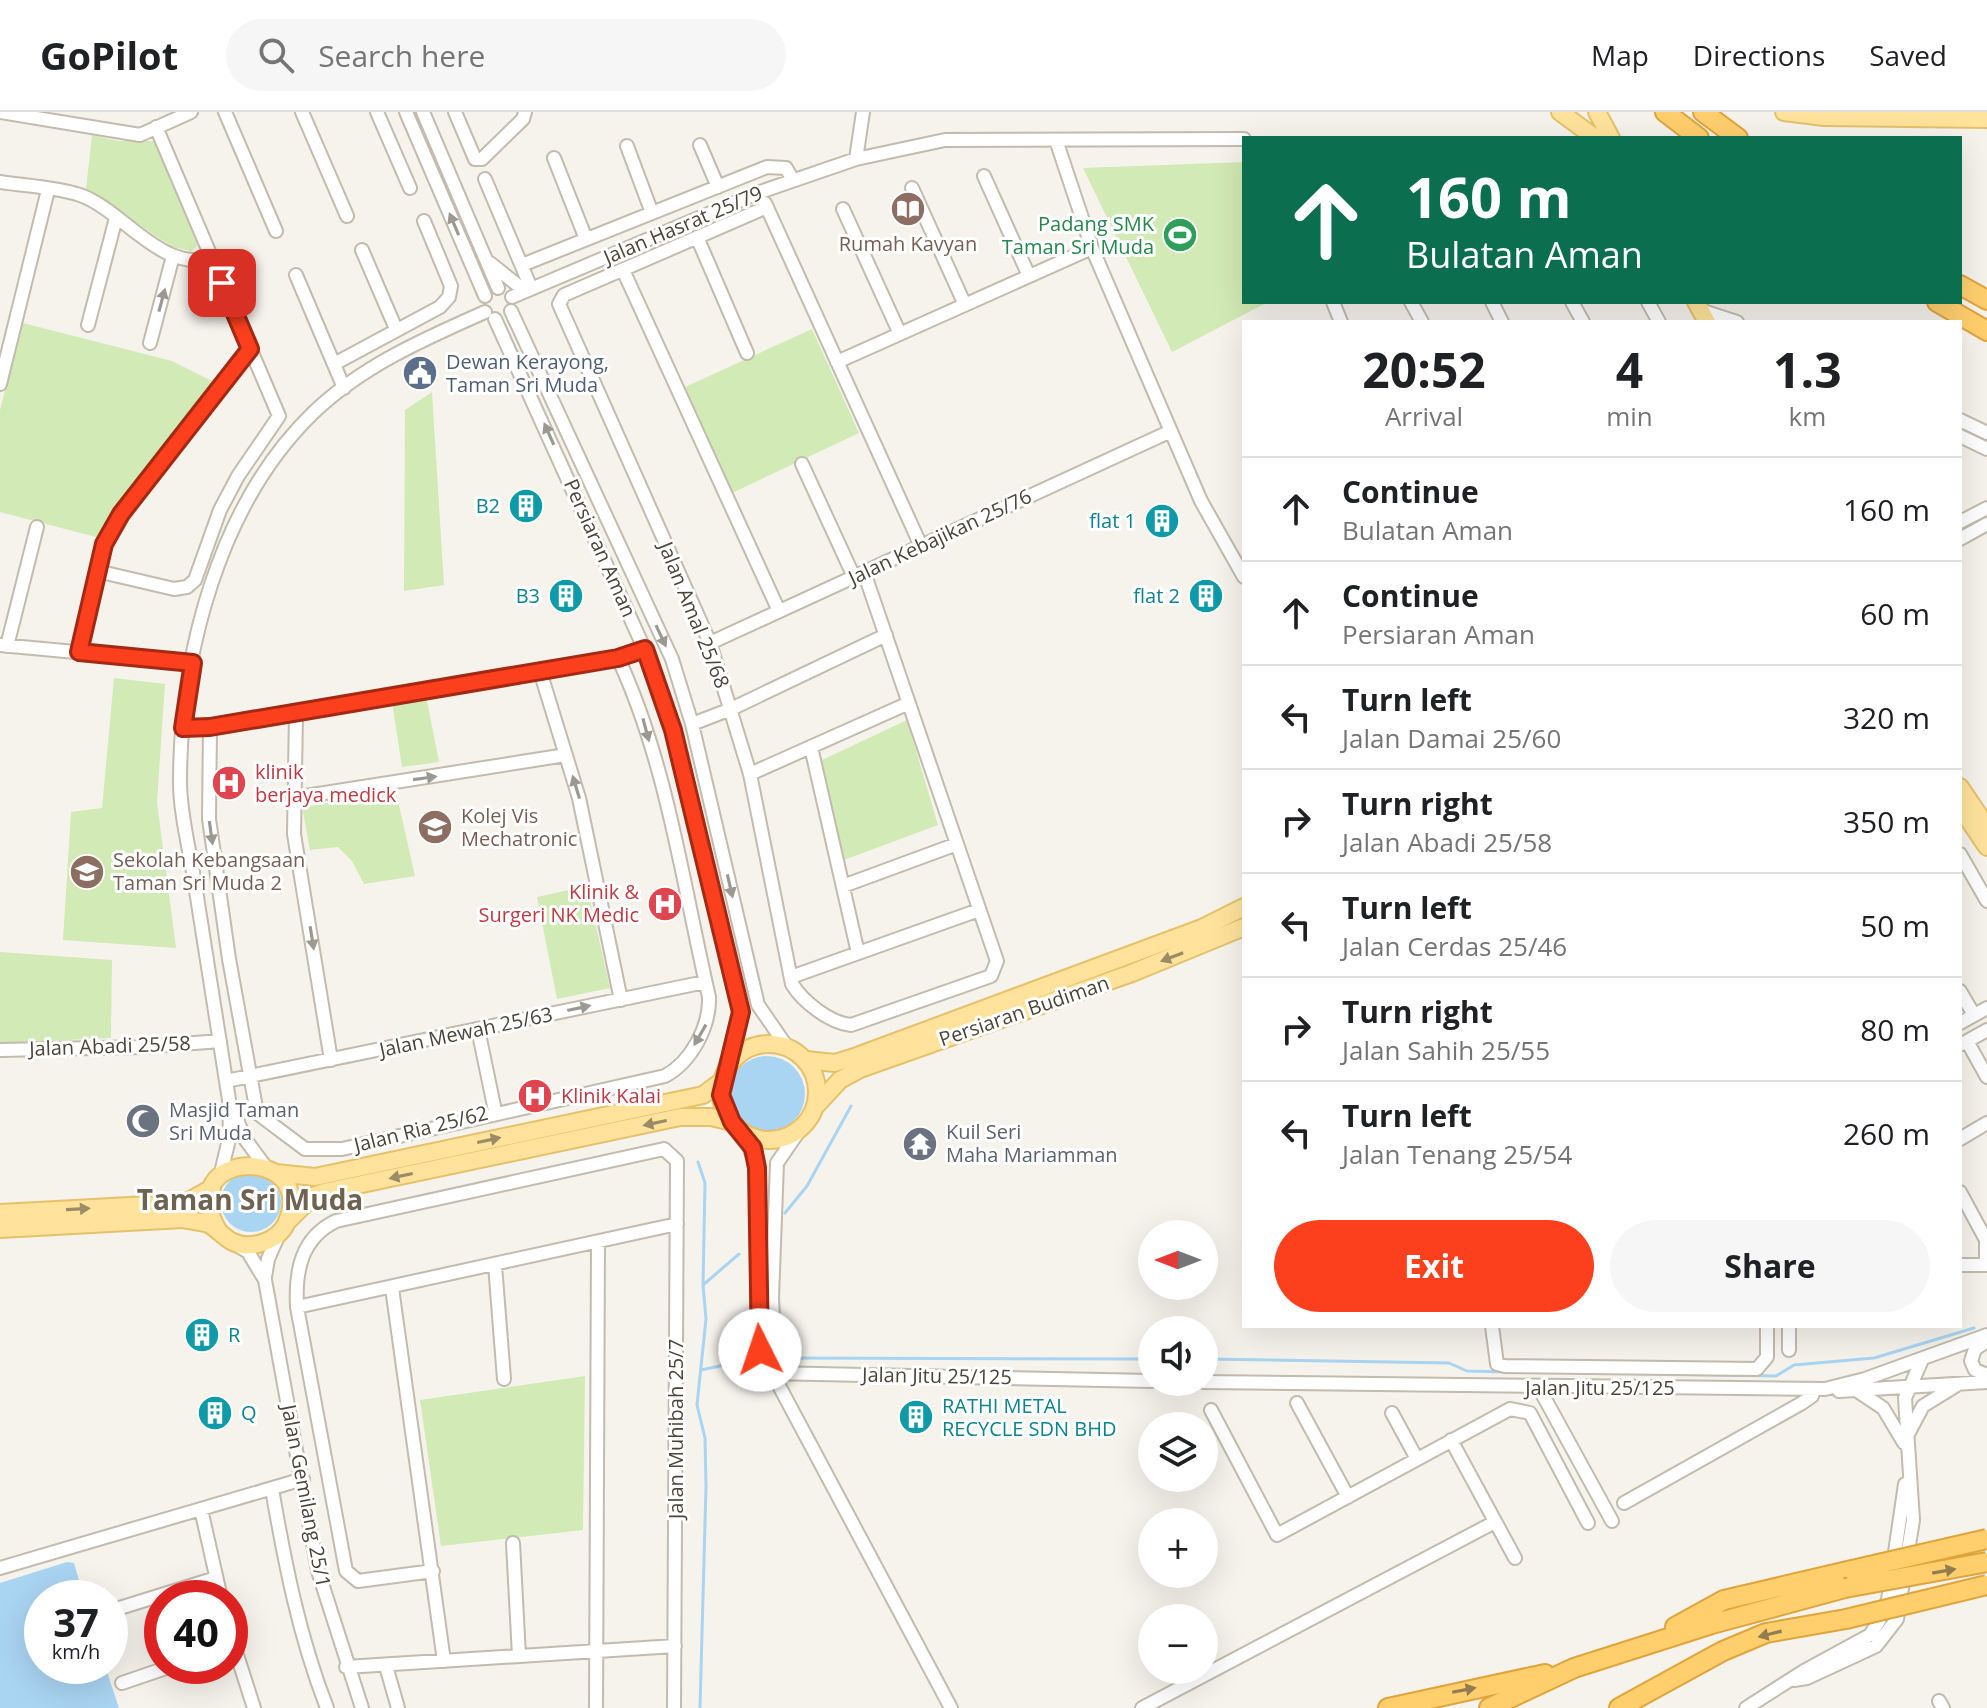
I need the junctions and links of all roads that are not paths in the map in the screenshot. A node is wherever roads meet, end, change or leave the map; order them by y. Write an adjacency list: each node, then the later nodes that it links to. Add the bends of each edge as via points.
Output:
1 (0, 112): 19 (street, via 140,135)
2 (191, 112): 19 (street)
3 (225, 112): 46 (street)
4 (302, 112): 43 (street)
5 (377, 112): 36 (street)
6 (423, 112): 52 (street)
7 (455, 112): 8 (street, via 475,159 482,159)
8 (525, 112)
9 (863, 112): 30 (street)
10 (1560, 112): 20 (main road)
11 (1573, 112): 21 (main road)
12 (1703, 112): 24 (highway)
13 (1784, 112): 17 (main road, via 1824,117)
14 (409, 113): 61 (street, one-way to 14)
15 (1599, 114): 22 (main road)
16 (1667, 114): 23 (highway)
17 (1923, 115): 18 (main road)
18 (1987, 119)
19 (156, 127): 53 (street)
20 (1592, 136)
21 (1593, 136)
22 (1610, 136)
23 (1696, 136)
24 (1735, 136)
25 (1242, 139): 26 (street, Jalan Hasrat 25/79)
26 (1056, 140): 30 (street, Jalan Hasrat 25/79, via 945,140); 49 (street)
27 (700, 145): 35 (street)
28 (627, 146): 42 (street)
29 (554, 158): 48 (street)
30 (856, 159): 33 (street, Jalan Hasrat 25/79)
31 (984, 176): 57 (street)
32 (485, 179): 54 (street)
33 (793, 180): 35 (street, via 786,168 777,166); 39 (street, Jalan Hasrat 25/79)
34 (0, 182): 38 (street)
35 (718, 187): 42 (street)
36 (410, 188)
37 (912, 188): 65 (street)
38 (48, 190): 44 (street, via 82,195); 83 (street)
39 (760, 192): 40 (street); 60 (street, Jalan Hasrat 25/79)
40 (767, 207): 47 (street); 79 (street)
41 (843, 209): 74 (street)
42 (652, 213): 48 (street)
43 (347, 216)
44 (116, 218): 51 (street); 71 (street)
45 (424, 221): 72 (street, via 451,286 449,297)
46 (276, 231)
47 (697, 237): 55 (street); 78 (street)
48 (586, 239): 54 (street)
49 (1092, 248): 57 (street); 86 (street)
50 (362, 250): 72 (street)
51 (173, 256): 53 (street); 76 (street, one-way to 51)
52 (485, 257): 59 (street); 60 (street)
53 (212, 258): 77 (street)
54 (522, 265): 60 (street)
55 (623, 270): 100 (street); 102 (street, Jalan Amal 25/68, via 564,295 561,315)
56 (296, 275): 80 (street)
57 (1029, 276): 65 (street)
58 (1962, 286): 63 (highway)
59 (498, 288): 61 (street); 62 (street)
60 (528, 290): 62 (street, Jalan Hasrat 25/79)
61 (485, 296): 68 (street)
62 (512, 297): 66 (street)
63 (1987, 300)
64 (1940, 304): 73 (highway)
65 (965, 305): 74 (street)
66 (511, 311): 68 (street, via 505,317); 81 (street, Persiaran Aman)
67 (1701, 311): 70 (street)
68 (490, 315): 69 (street, Jalan Abadi 25/58); 75 (street, Persiaran Aman)
69 (471, 318): 75 (street); 84 (street, Jalan Abadi 25/58, via 409,346)
70 (1730, 320)
71 (88, 325)
72 (396, 329): 80 (street)
73 (1987, 331)
74 (900, 334): 79 (street)
75 (504, 335): 82 (street, Persiaran Aman)
76 (150, 343)
77 (250, 349): 97 (street, via 121,514 104,544); 97 (street, via 279,416 238,476 195,580 174,589)
78 (747, 353)
79 (837, 362): 96 (street)
80 (334, 364): 84 (street)
81 (539, 369): 82 (street, via 528,364); 112 (street, Persiaran Aman, one-way to 112, via 672,659)
82 (525, 379): 104 (street, Persiaran Aman, one-way to 82)
83 (0, 384)
84 (344, 388): 107 (street, Jalan Abadi 25/58, via 313,413 257,486 217,571)
85 (1962, 421): 87 (street)
86 (1171, 431): 96 (street, Jalan Kebajikan 25/76); 98 (street, via 1201,501)
87 (1987, 433)
88 (1962, 437): 89 (street)
89 (1987, 449)
90 (802, 464): 99 (street)
91 (1987, 508): 92 (street)
92 (1962, 521)
93 (1987, 524): 95 (street)
94 (37, 527): 103 (street)
95 (1962, 538)
96 (921, 546): 99 (street, Jalan Kebajikan 25/76)
97 (97, 571): 105 (street)
98 (1242, 573)
99 (859, 574): 100 (street, Jalan Kebajikan 25/76); 101 (street)
100 (779, 611): 102 (street, Jalan Kebajikan 25/76)
101 (886, 635): 109 (street); 110 (street)
102 (710, 643): 110 (street, Jalan Amal 25/68)
103 (4, 645): 105 (street)
104 (645, 649): 106 (street); 148 (street, Persiaran Aman, via 673,730 741,1012)
105 (79, 652): 107 (street)
106 (618, 658): 108 (street); 134 (street, Jalan Ria 25/62, one-way to 134, via 642,715)
107 (193, 663): 114 (street, Jalan Abadi 25/58)
108 (540, 671): 111 (street); 116 (street)
109 (909, 703): 115 (street); 122 (street)
110 (731, 709): 112 (street); 117 (street, Jalan Amal 25/68)
111 (296, 713): 113 (street); 119 (street)
112 (692, 724): 144 (street, Persiaran Aman, one-way to 144, via 758,1005)
113 (210, 727): 114 (street); 127 (street, Jalan Ria 25/62, one-way to 127, via 209,819)
114 (183, 728): 128 (street, Jalan Abadi 25/58, via 180,785)
115 (811, 747): 117 (street); 125 (street)
116 (566, 755): 119 (street, one-way to 116); 136 (street, one-way to 116)
117 (750, 774): 133 (street, Jalan Amal 25/68)
118 (1962, 790): 121 (main road)
119 (293, 798): 146 (street, one-way to 146, via 294,834)
120 (1962, 810): 123 (main road)
121 (1987, 827)
122 (957, 844): 125 (street); 129 (street)
123 (1987, 847)
124 (1962, 857): 126 (street)
125 (843, 886): 132 (street)
126 (1987, 901)
127 (221, 902): 128 (street); 149 (street, Jalan Ria 25/62)
128 (198, 906): 142 (street, Jalan Abadi 25/58)
129 (979, 910): 132 (street); 133 (street, via 997,961 991,976 851,1025 839,1024 799,995)
130 (1242, 910): 147 (main road, Persiaran Budiman, via 857,1056 835,1063)
131 (1242, 928): 153 (main road, Persiaran Budiman, one-way to 153, via 1132,973 860,1069 840,1080)
132 (858, 953): 133 (street)
133 (791, 977)
134 (705, 982): 136 (street, Jalan Mewah 25/63); 154 (street, Jalan Ria 25/62, one-way to 154, via 707,1022 676,1070)
135 (1962, 994): 138 (street)
136 (621, 1000): 140 (street, Jalan Mewah 25/63, one-way to 136)
137 (1987, 1008): 138 (street)
138 (1974, 1015): 139 (street)
139 (1962, 1022)
140 (478, 1029): 146 (street, Jalan Mewah 25/63); 154 (street)
141 (1987, 1030): 143 (street)
142 (220, 1041): 145 (street, Jalan Abadi 25/58); 151 (street, Jalan Abadi 25/58)
143 (1964, 1043): 150 (street)
144 (787, 1047): 147 (main road); 148 (main road, via 754,1045)
145 (0, 1050)
146 (331, 1060): 149 (street, Jalan Mewah 25/63)
147 (806, 1060): 153 (main road, via 816,1083)
148 (725, 1073): 156 (main road, via 721,1095); 159 (main road, one-way to 148, via 296,1178 331,1174 703,1095)
149 (250, 1076): 151 (street, Jalan Mewah 25/63); 154 (street, Jalan Ria 25/62, via 257,1113 305,1149 342,1149)
150 (1987, 1077)
151 (226, 1081): 152 (street, Jalan Abadi 25/58)
152 (229, 1100): 159 (street, Jalan Abadi 25/58, via 245,1139); 160 (street, Jalan Abadi 25/58, via 230,1135)
153 (814, 1108): 157 (main road)
154 (495, 1111)
155 (1987, 1123): 158 (street)
156 (738, 1128): 157 (main road, via 773,1140); 164 (main road, one-way to 164, via 711,1117 680,1117 324,1192 313,1196); 180 (street, via 757,1168 757,1325 760,1350)
157 (801, 1128): 180 (street, via 777,1163)
158 (1962, 1138)
159 (270, 1169): 160 (main road, via 249,1163 233,1167); 164 (main road, via 287,1188 291,1206)
160 (216, 1182): 162 (main road, one-way to 160, via 185,1203); 166 (main road, via 211,1219)
161 (1962, 1196): 170 (street, via 1986,1240)
162 (0, 1213)
163 (677, 1224): 167 (street); 173 (street, Jalan Muhibah 25/7, via 677,1161 664,1149 336,1221 323,1227 306,1248 296,1275); 216 (street, Jalan Muhibah 25/7)
164 (284, 1227): 166 (main road, via 267,1241 250,1245); 171 (street, Jalan Gemilang 25/1, via 268,1259)
165 (0, 1229): 166 (main road, via 183,1219 208,1224)
166 (226, 1237): 171 (street, Jalan Gemilang 25/1, via 248,1252)
167 (598, 1243): 168 (street); 218 (street)
168 (495, 1265): 172 (street); 182 (street)
169 (1962, 1265): 170 (street)
170 (1986, 1265)
171 (265, 1280): 199 (street, Jalan Gemilang 25/1)
172 (392, 1288): 173 (street); 212 (street)
173 (297, 1307): 212 (street, via 346,1571 358,1581)
174 (1492, 1328): 175 (street, via 1493,1356 1505,1366 1757,1369 1767,1357)
175 (1767, 1328)
176 (1789, 1328): 178 (street)
177 (1987, 1338): 179 (street, Jalan Jitu 25/125); 181 (street, via 1971,1361 1975,1370)
178 (1789, 1350)
179 (1922, 1360): 187 (street); 189 (street, Jalan Jitu 25/125)
180 (774, 1375): 183 (street, Jalan Jitu 25/125); 231 (street)
181 (1987, 1375)
182 (504, 1379)
183 (1138, 1381)
184 (1218, 1382): 188 (street, Jalan Jitu 25/125)
185 (1987, 1382): 186 (street)
186 (1960, 1383): 187 (street); 197 (street, via 1923,1406)
187 (1908, 1385): 190 (street); 197 (street)
188 (1539, 1388): 189 (street, Jalan Jitu 25/125); 194 (street)
189 (1819, 1389): 190 (street); 202 (street)
190 (1858, 1392): 197 (street, via 1883,1408)
191 (1297, 1403): 201 (street)
192 (1211, 1410): 201 (street, via 1277,1535)
193 (1392, 1413): 198 (street)
194 (1553, 1415): 195 (street); 204 (street)
195 (1537, 1426): 196 (street, via 1530,1413 1510,1409); 206 (street)
196 (1451, 1440): 198 (street); 205 (street)
197 (1906, 1444): 236 (street, via 1912,1542 1897,1619 1876,1646 1794,1680)
198 (1417, 1459): 201 (street)
199 (303, 1479): 200 (street); 222 (street, Jalan Gemilang 25/1, via 318,1571)
200 (272, 1489): 203 (street); 226 (street, via 293,1604)
201 (1348, 1497)
202 (1624, 1503)
203 (201, 1509): 211 (street); 213 (street)
204 (1612, 1521)
205 (1495, 1522): 209 (street); 232 (street)
206 (1588, 1523)
207 (1987, 1539): 217 (highway, bridge, via 1724,1600)
208 (513, 1543): 219 (street)
209 (1515, 1558)
210 (1987, 1562): 217 (highway, one-way to 210, bridge, via 1845,1588)
211 (0, 1568)
212 (433, 1571): 220 (street)
213 (216, 1578): 215 (street)
214 (1987, 1585): 235 (highway, one-way to 235, bridge, via 1766,1633)
215 (128, 1605)
216 (675, 1646): 218 (street); 230 (street, Jalan Muhibah 25/7)
217 (1634, 1649): 223 (highway)
218 (597, 1651): 219 (street); 229 (street)
219 (519, 1656): 220 (street)
220 (444, 1661): 221 (street)
221 (386, 1666): 222 (street); 228 (street)
222 (346, 1667): 227 (street, Jalan Gemilang 25/1)
223 (1574, 1668): 233 (highway, one-way to 223); 234 (highway)
224 (246, 1684): 225 (street)
225 (254, 1708)
226 (327, 1708)
227 (362, 1708)
228 (398, 1708)
229 (596, 1708)
230 (674, 1708)
231 (951, 1708)
232 (1142, 1708)
233 (1388, 1708)
234 (1489, 1708)
235 (1619, 1708)
236 (1746, 1708)

